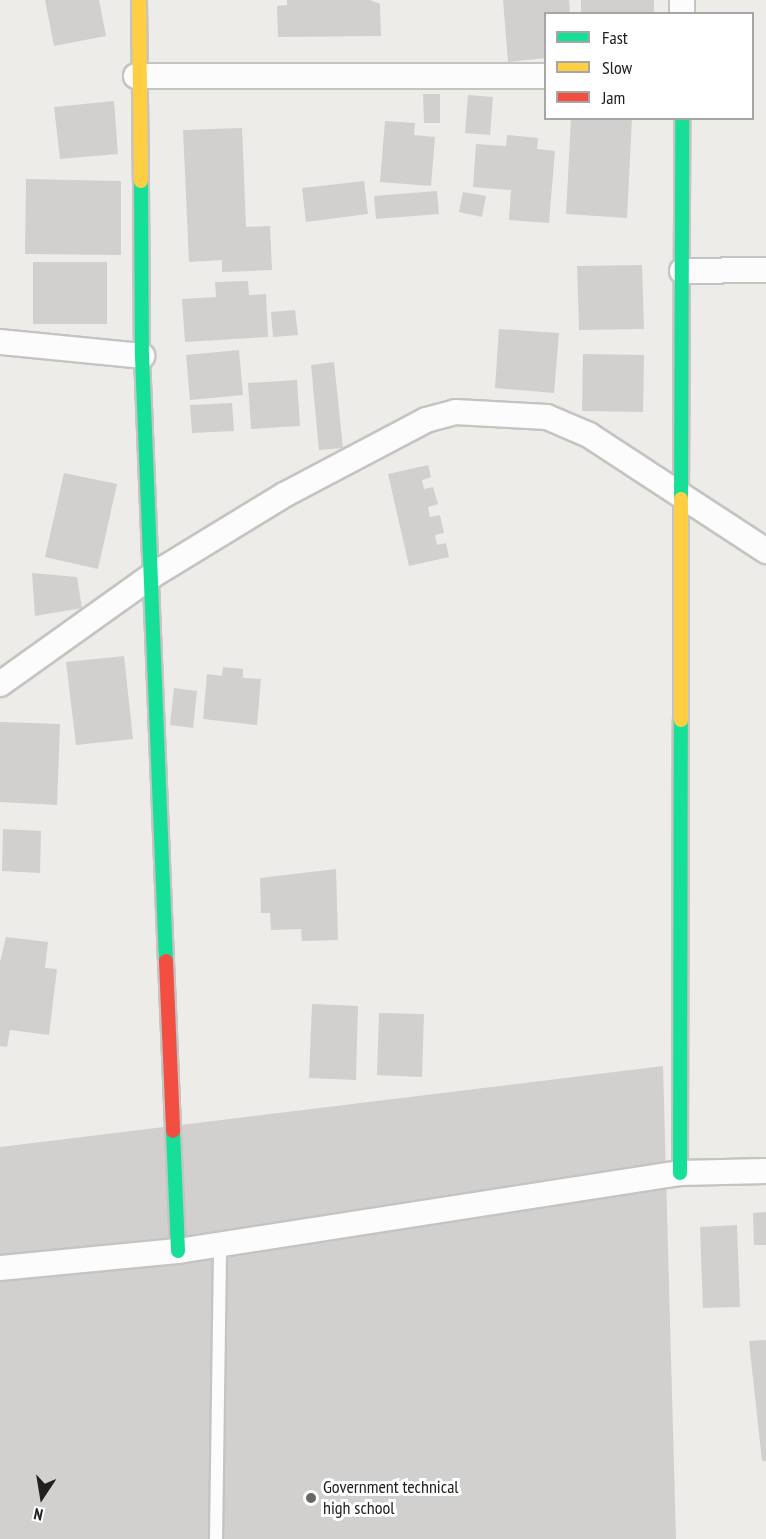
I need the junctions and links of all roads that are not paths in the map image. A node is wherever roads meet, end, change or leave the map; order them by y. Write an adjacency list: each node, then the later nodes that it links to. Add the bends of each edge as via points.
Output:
1 (139, 0): 2 (street)
2 (136, 76): 3 (street); 8 (street)
3 (544, 76)
4 (682, 120): 6 (street)
5 (766, 270): 6 (street)
6 (682, 271): 9 (street)
7 (0, 342): 8 (street)
8 (142, 356): 11 (street)
9 (683, 501): 10 (street); 11 (street, via 589,435 547,417 456,411 426,420 284,495); 14 (street)
10 (766, 551)
11 (153, 575): 12 (street); 16 (street)
12 (0, 684)
13 (766, 1171): 14 (street)
14 (680, 1173): 15 (street)
15 (220, 1245): 16 (street); 18 (lane)
16 (177, 1251): 17 (street)
17 (0, 1268)
18 (216, 1539)

